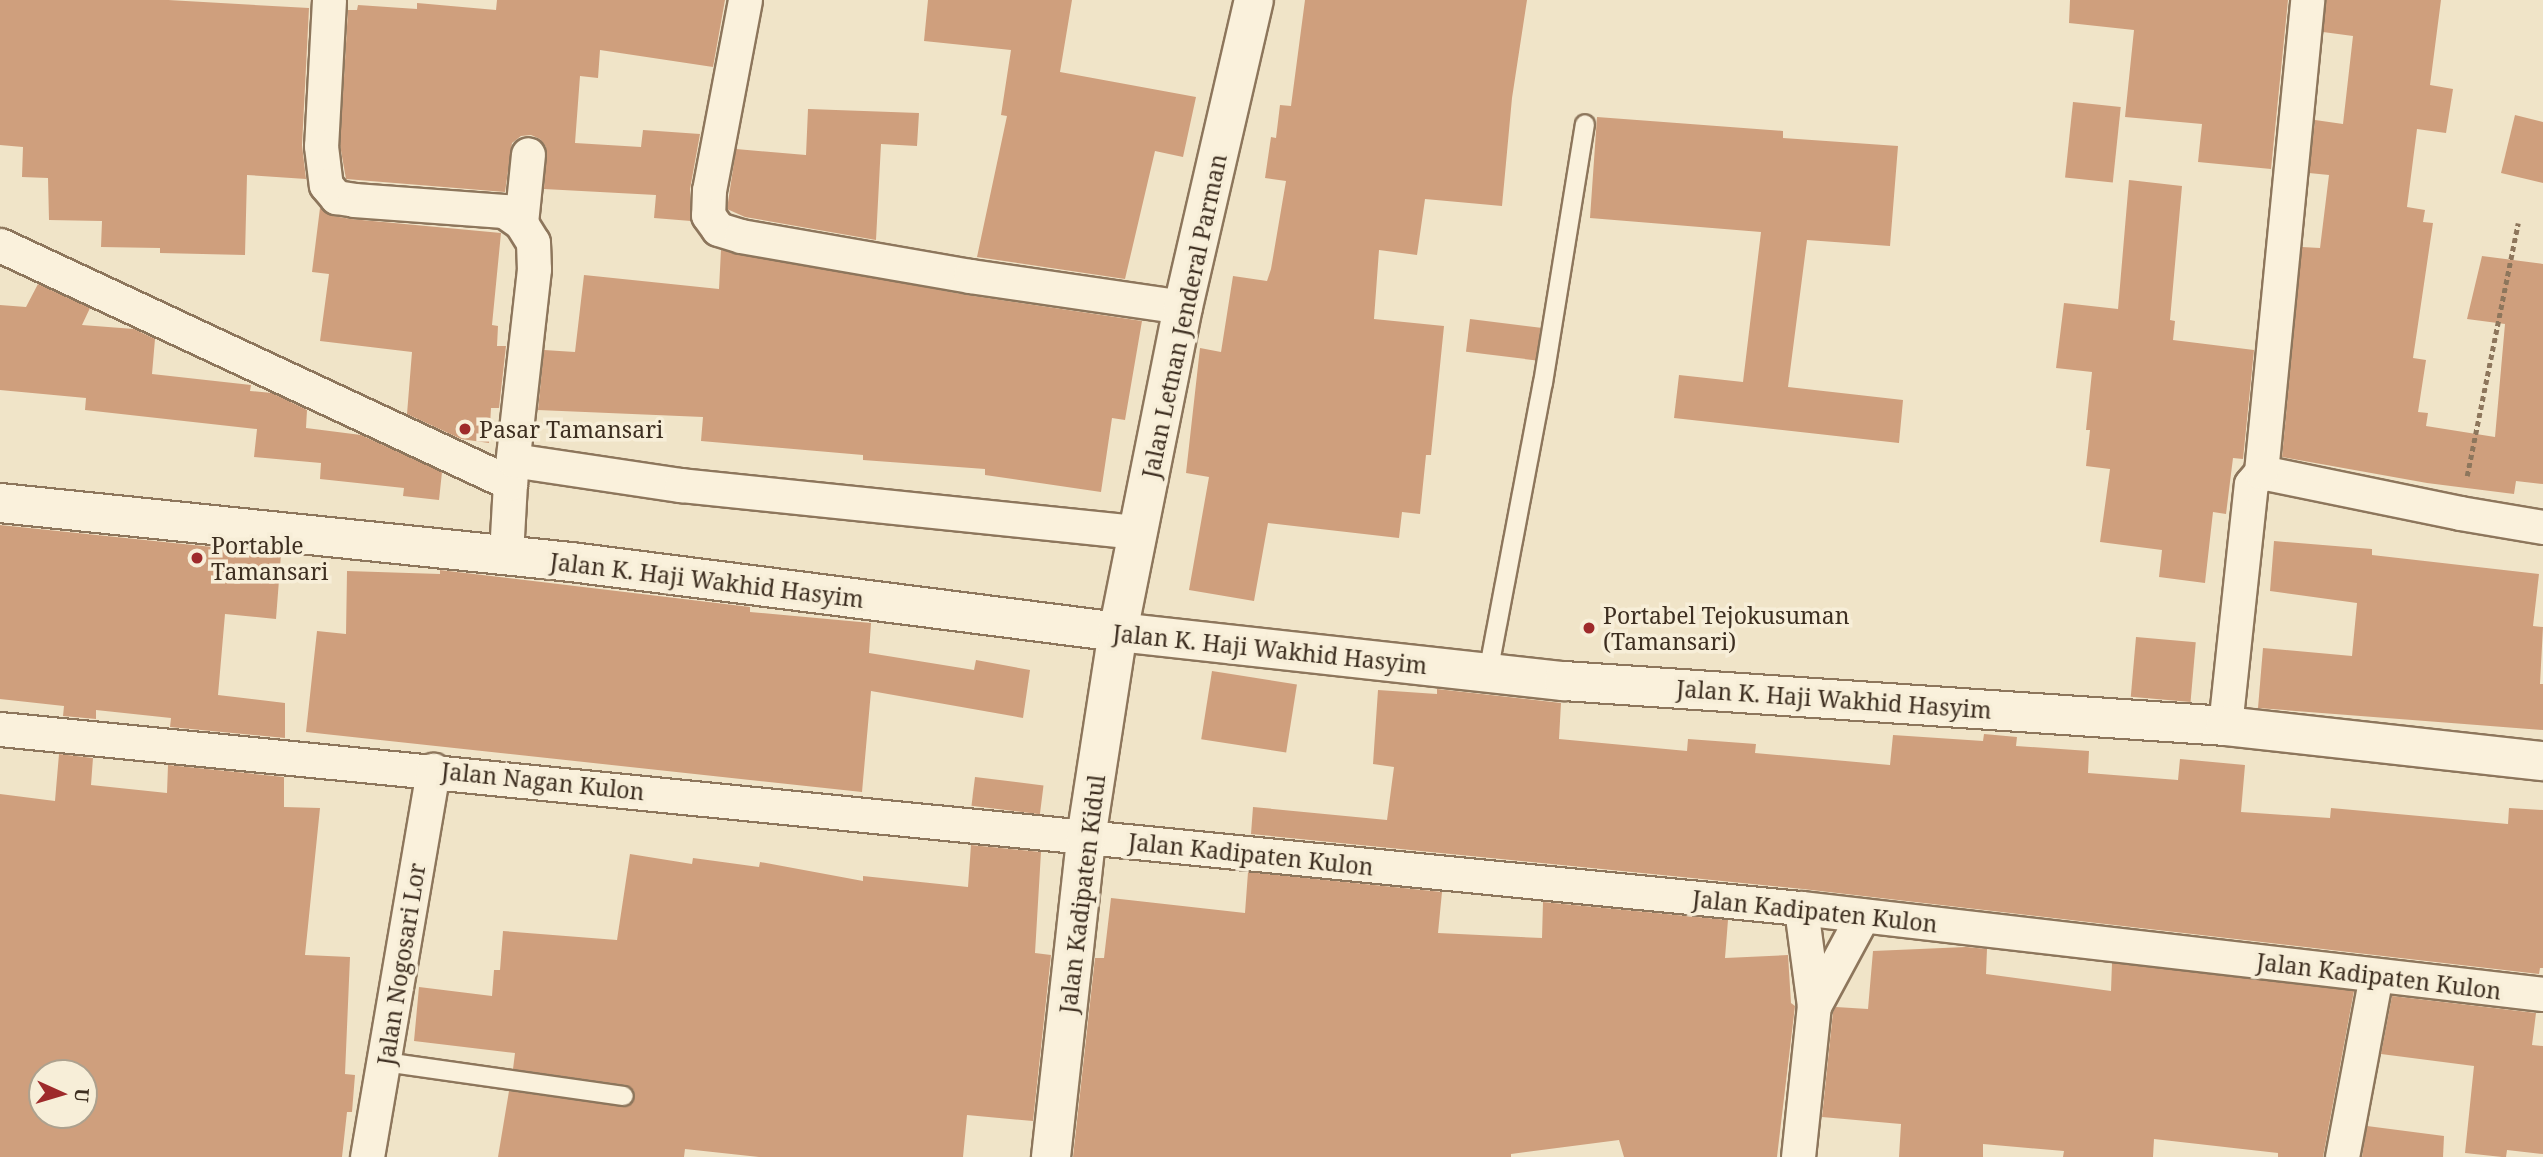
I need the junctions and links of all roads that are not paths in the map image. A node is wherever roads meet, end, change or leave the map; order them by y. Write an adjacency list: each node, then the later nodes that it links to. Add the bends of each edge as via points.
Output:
1 (329, 0): 7 (street, via 321,145 326,185 337,197 486,208 504,211)
2 (745, 0): 9 (street, via 709,190 708,215 718,229 970,276)
3 (1254, 0): 9 (main road, Jalan Letnan Jenderal Parman)
4 (2307, 0): 11 (street)
5 (1585, 124): 17 (lane, via 1543,383)
6 (528, 155): 7 (street)
7 (521, 223): 10 (street, via 533,242 534,269)
8 (0, 245): 10 (street)
9 (1183, 307): 14 (main road, Jalan Letnan Jenderal Parman)
10 (511, 472): 14 (street, via 681,485); 15 (street)
11 (2261, 472): 13 (street); 18 (street, via 2251,484)
12 (0, 503): 15 (main road, Jalan K. Haji Wakhid Hasyim)
13 (2543, 527)
14 (1138, 533): 16 (main road, Jalan Letnan Jenderal Parman)
15 (506, 555): 16 (main road, Jalan K. Haji Wakhid Hasyim)
16 (1118, 632): 17 (main road, Jalan K. Haji Wakhid Hasyim); 22 (main road, Jalan Kadipaten Kidul)
17 (1488, 673): 18 (main road, Jalan K. Haji Wakhid Hasyim)
18 (2225, 726): 20 (main road, Jalan K. Haji Wakhid Hasyim)
19 (0, 729): 21 (street, Jalan Nagan Kulon)
20 (2543, 761)
21 (433, 770): 22 (street, Jalan Nagan Kulon); 28 (street, Jalan Nogosari Lor)
22 (1086, 838): 23 (street, Jalan Kadipaten Kulon); 31 (main road, Jalan Kadipaten Kidul)
23 (1801, 908): 24 (street, Jalan Kadipaten Kulon); 27 (street)
24 (1863, 915): 25 (street, Jalan Kadipaten Kulon); 27 (street)
25 (2376, 976): 26 (street, Jalan Kadipaten Kulon); 33 (street)
26 (2543, 994)
27 (1814, 1006): 32 (street)
28 (385, 1062): 29 (lane); 30 (street, Jalan Nogosari Lor)
29 (624, 1096)
30 (367, 1157)
31 (1051, 1157)
32 (1798, 1157)
33 (2342, 1157)

